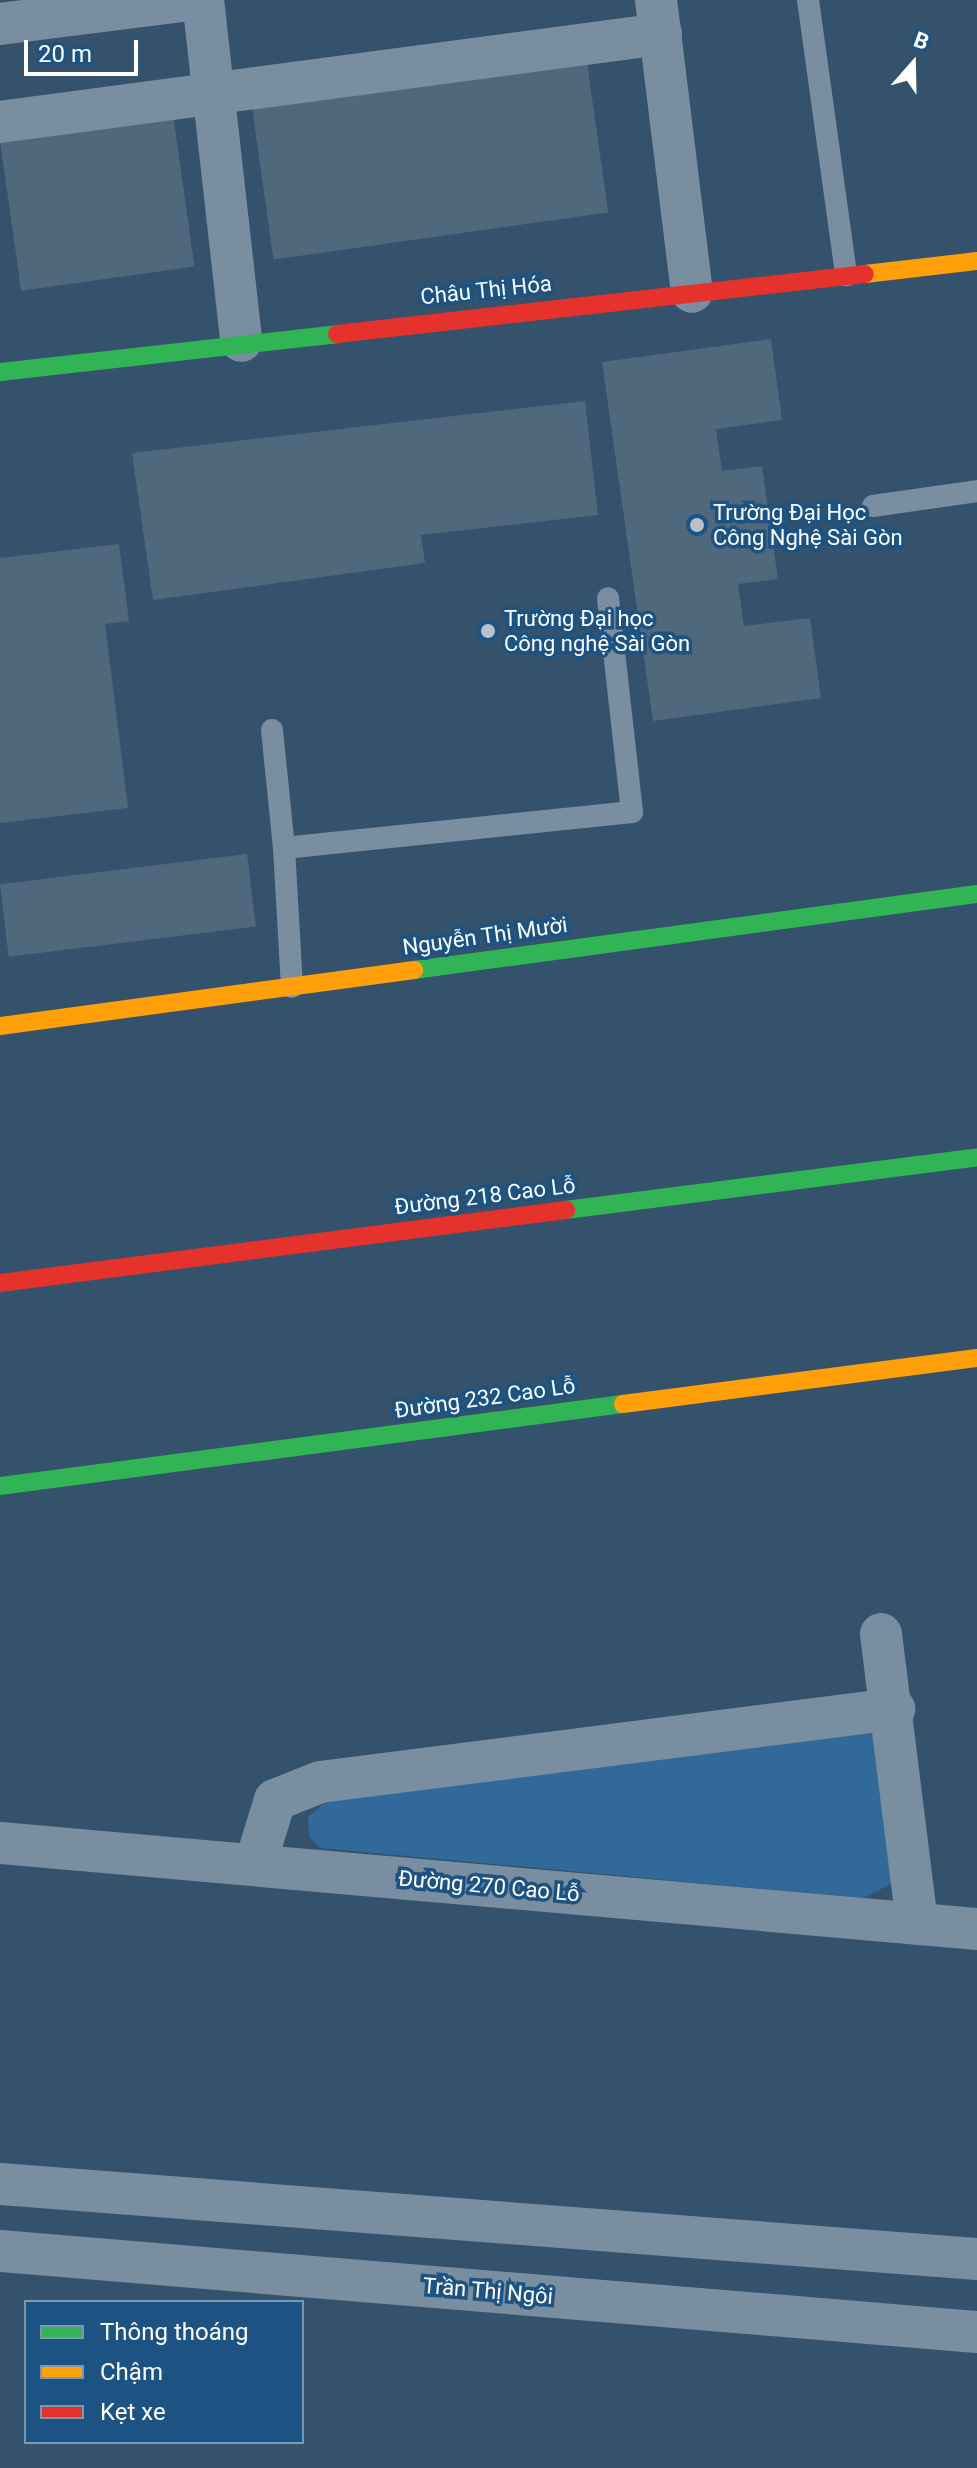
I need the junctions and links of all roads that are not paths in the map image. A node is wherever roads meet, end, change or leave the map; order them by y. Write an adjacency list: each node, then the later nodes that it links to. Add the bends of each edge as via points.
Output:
1 (190, 0): 5 (street)
2 (203, 0): 6 (street)
3 (808, 0): 9 (lane)
4 (658, 17): 6 (street); 10 (street)
5 (0, 24)
6 (214, 93): 7 (street); 11 (street)
7 (0, 122)
8 (977, 261): 9 (street, Châu Thị Hóa)
9 (846, 275): 10 (street, Châu Thị Hóa)
10 (692, 292): 11 (street, Châu Thị Hóa)
11 (241, 341): 12 (street, Châu Thị Hóa)
12 (0, 372)
13 (977, 491): 14 (lane)
14 (873, 506)
15 (608, 598): 17 (lane, via 632,812)
16 (272, 730): 17 (lane)
17 (284, 848): 19 (lane)
18 (977, 894): 19 (street, Nguyễn Thị Mười)
19 (292, 987): 20 (street, Nguyễn Thị Mười)
20 (0, 1026)
21 (977, 1157): 22 (street, Đường 218 Cao Lỗ)
22 (0, 1283)
23 (977, 1358): 24 (street, Đường 232 Cao Lỗ)
24 (0, 1486)
25 (881, 1634): 26 (street)
26 (894, 1709): 28 (street, via 320,1782 275,1800); 29 (street)
27 (0, 1843): 28 (street, Đường 270 Cao Lỗ)
28 (255, 1865): 29 (street, Đường 270 Cao Lỗ)
29 (917, 1924): 30 (street, Đường 270 Cao Lỗ)
30 (977, 1929)
31 (0, 2184): 33 (street)
32 (0, 2251): 34 (street, Trần Thị Ngôi)
33 (977, 2259)
34 (977, 2332)

